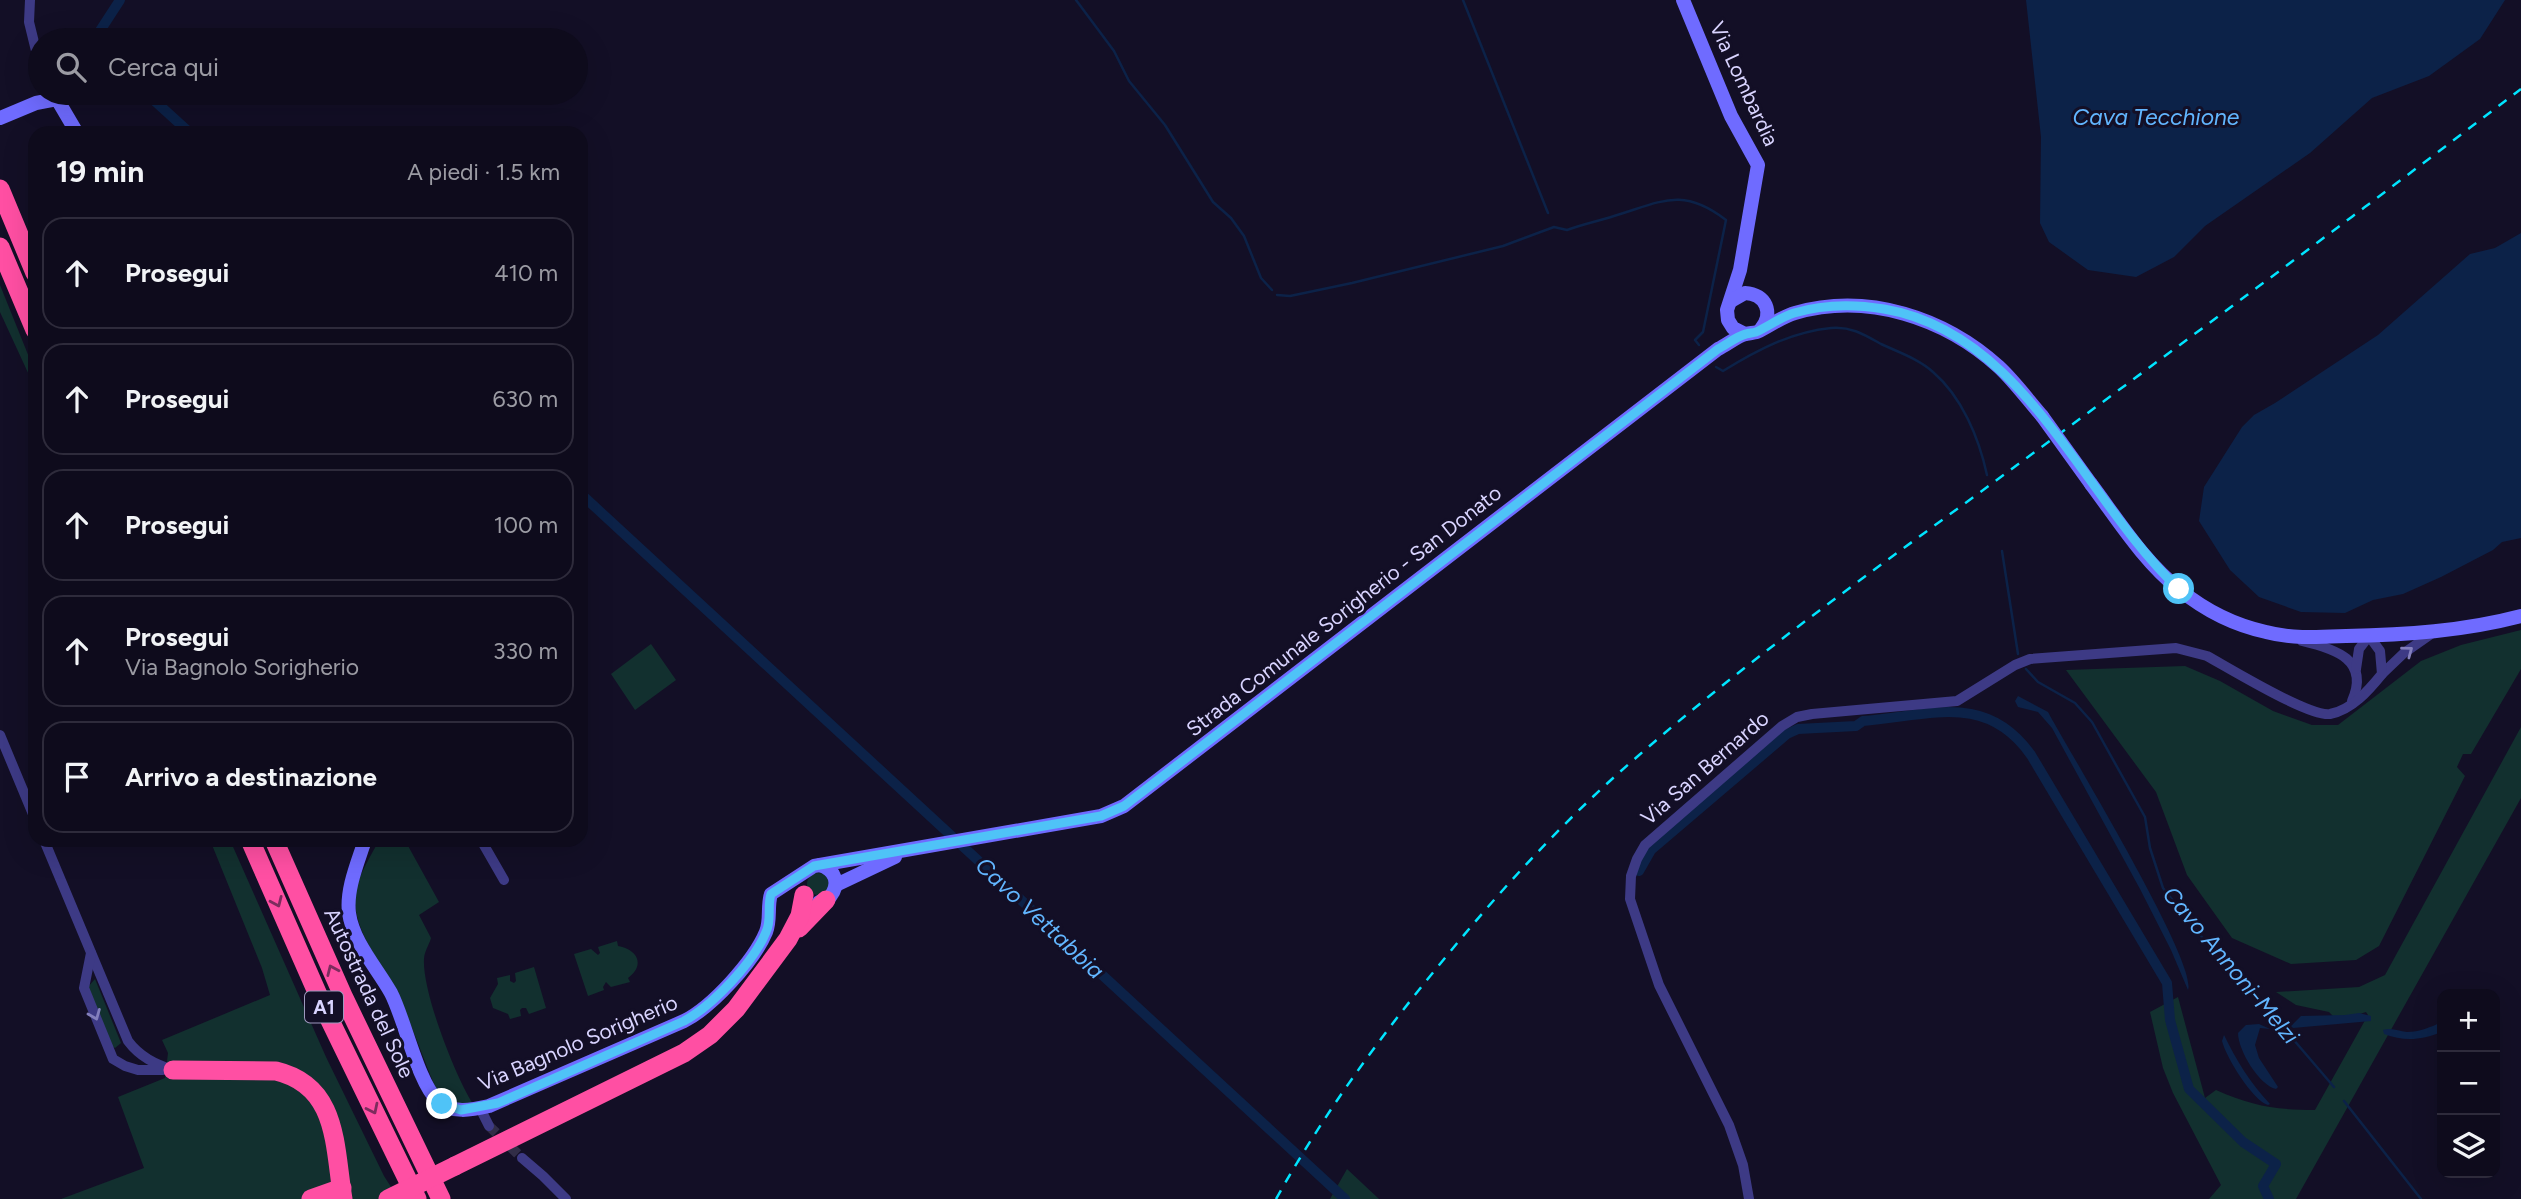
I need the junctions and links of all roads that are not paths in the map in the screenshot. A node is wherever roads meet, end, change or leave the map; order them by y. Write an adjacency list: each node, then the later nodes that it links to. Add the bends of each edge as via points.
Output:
1 (30, 0): 3 (street)
2 (1683, 0): 11 (street, Via Lombardia, via 1731,116 1758,165)
3 (30, 28)
4 (31, 105): 6 (street)
5 (60, 105): 7 (street)
6 (0, 118)
7 (73, 126)
8 (0, 189): 10 (highway)
9 (0, 247): 15 (highway)
10 (28, 256)
11 (1740, 270): 12 (street); 13 (street, Via Lombardia)
12 (1748, 293): 13 (street); 14 (street, via 1760,297)
13 (1731, 301): 17 (street, via 1727,313)
14 (1767, 308): 16 (street); 18 (street, via 1767,321)
15 (28, 313)
16 (1794, 313): 18 (street); 22 (street, bridge, via 1837,305 1864,306 1917,317 1966,341 2000,369 2042,416 2136,544 2179,589 2231,621)
17 (1731, 326): 18 (street); 19 (street)
18 (1752, 332): 19 (street)
19 (1718, 349): 34 (street, Strada Comunale Sorigherio - San Donato, via 1124,806 1101,816)
20 (2521, 617): 21 (street)
21 (2437, 630): 23 (street); 25 (street, Via San Bernardo, one-way to 21)
22 (2281, 635): 23 (street); 24 (street, via 2342,654)
23 (2369, 636): 24 (street, via 2359,649); 25 (street, via 2380,651)
24 (2356, 669): 26 (street, via 2357,692)
25 (2382, 674): 26 (street, Via San Bernardo)
26 (2351, 704): 57 (street, Via San Bernardo, via 2332,713 2314,712 2207,656 2176,648 2030,659 1957,701 1812,714 1782,726 1645,845 1629,891 1659,985 1729,1125)
27 (0, 736): 28 (street)
28 (28, 802)
29 (47, 847): 42 (street)
30 (253, 847): 54 (highway, A1, one-way to 54, via 323,1006)
31 (277, 847): 55 (highway, Autostrada del Sole / A1, one-way to 31)
32 (364, 847): 48 (street, Via Bagnolo Sorigherio, via 349,897 356,934 393,996 433,1096 454,1110)
33 (485, 847): 37 (street)
34 (917, 849): 35 (street); 39 (street, via 880,862)
35 (820, 865): 36 (street); 39 (street, via 834,874)
36 (802, 874): 38 (street); 40 (street)
37 (504, 880)
38 (778, 888): 40 (street, via 789,887); 48 (street, Via Bagnolo Sorigherio, via 770,897 769,924 763,938 703,1011)
39 (831, 892): 40 (street, via 816,902); 41 (highway)
40 (803, 894): 41 (highway, via 800,916)
41 (789, 939): 53 (highway, bridge, via 736,1009 698,1044)
42 (91, 951): 43 (street); 44 (street)
43 (85, 978): 44 (street, via 94,974); 46 (street, one-way to 46, via 84,988)
44 (102, 979): 45 (street)
45 (128, 1041): 46 (street, via 127,1052); 47 (street, via 142,1056)
46 (113, 1059): 47 (street, via 138,1070)
47 (173, 1070): 51 (highway, via 276,1071 303,1081 320,1098 328,1115)
48 (480, 1108): 49 (street)
49 (489, 1126)
50 (522, 1158): 56 (street)
51 (342, 1194): 52 (highway)
52 (311, 1199)
53 (388, 1199)
54 (417, 1199)
55 (441, 1199)
56 (566, 1199)
57 (1749, 1199)

